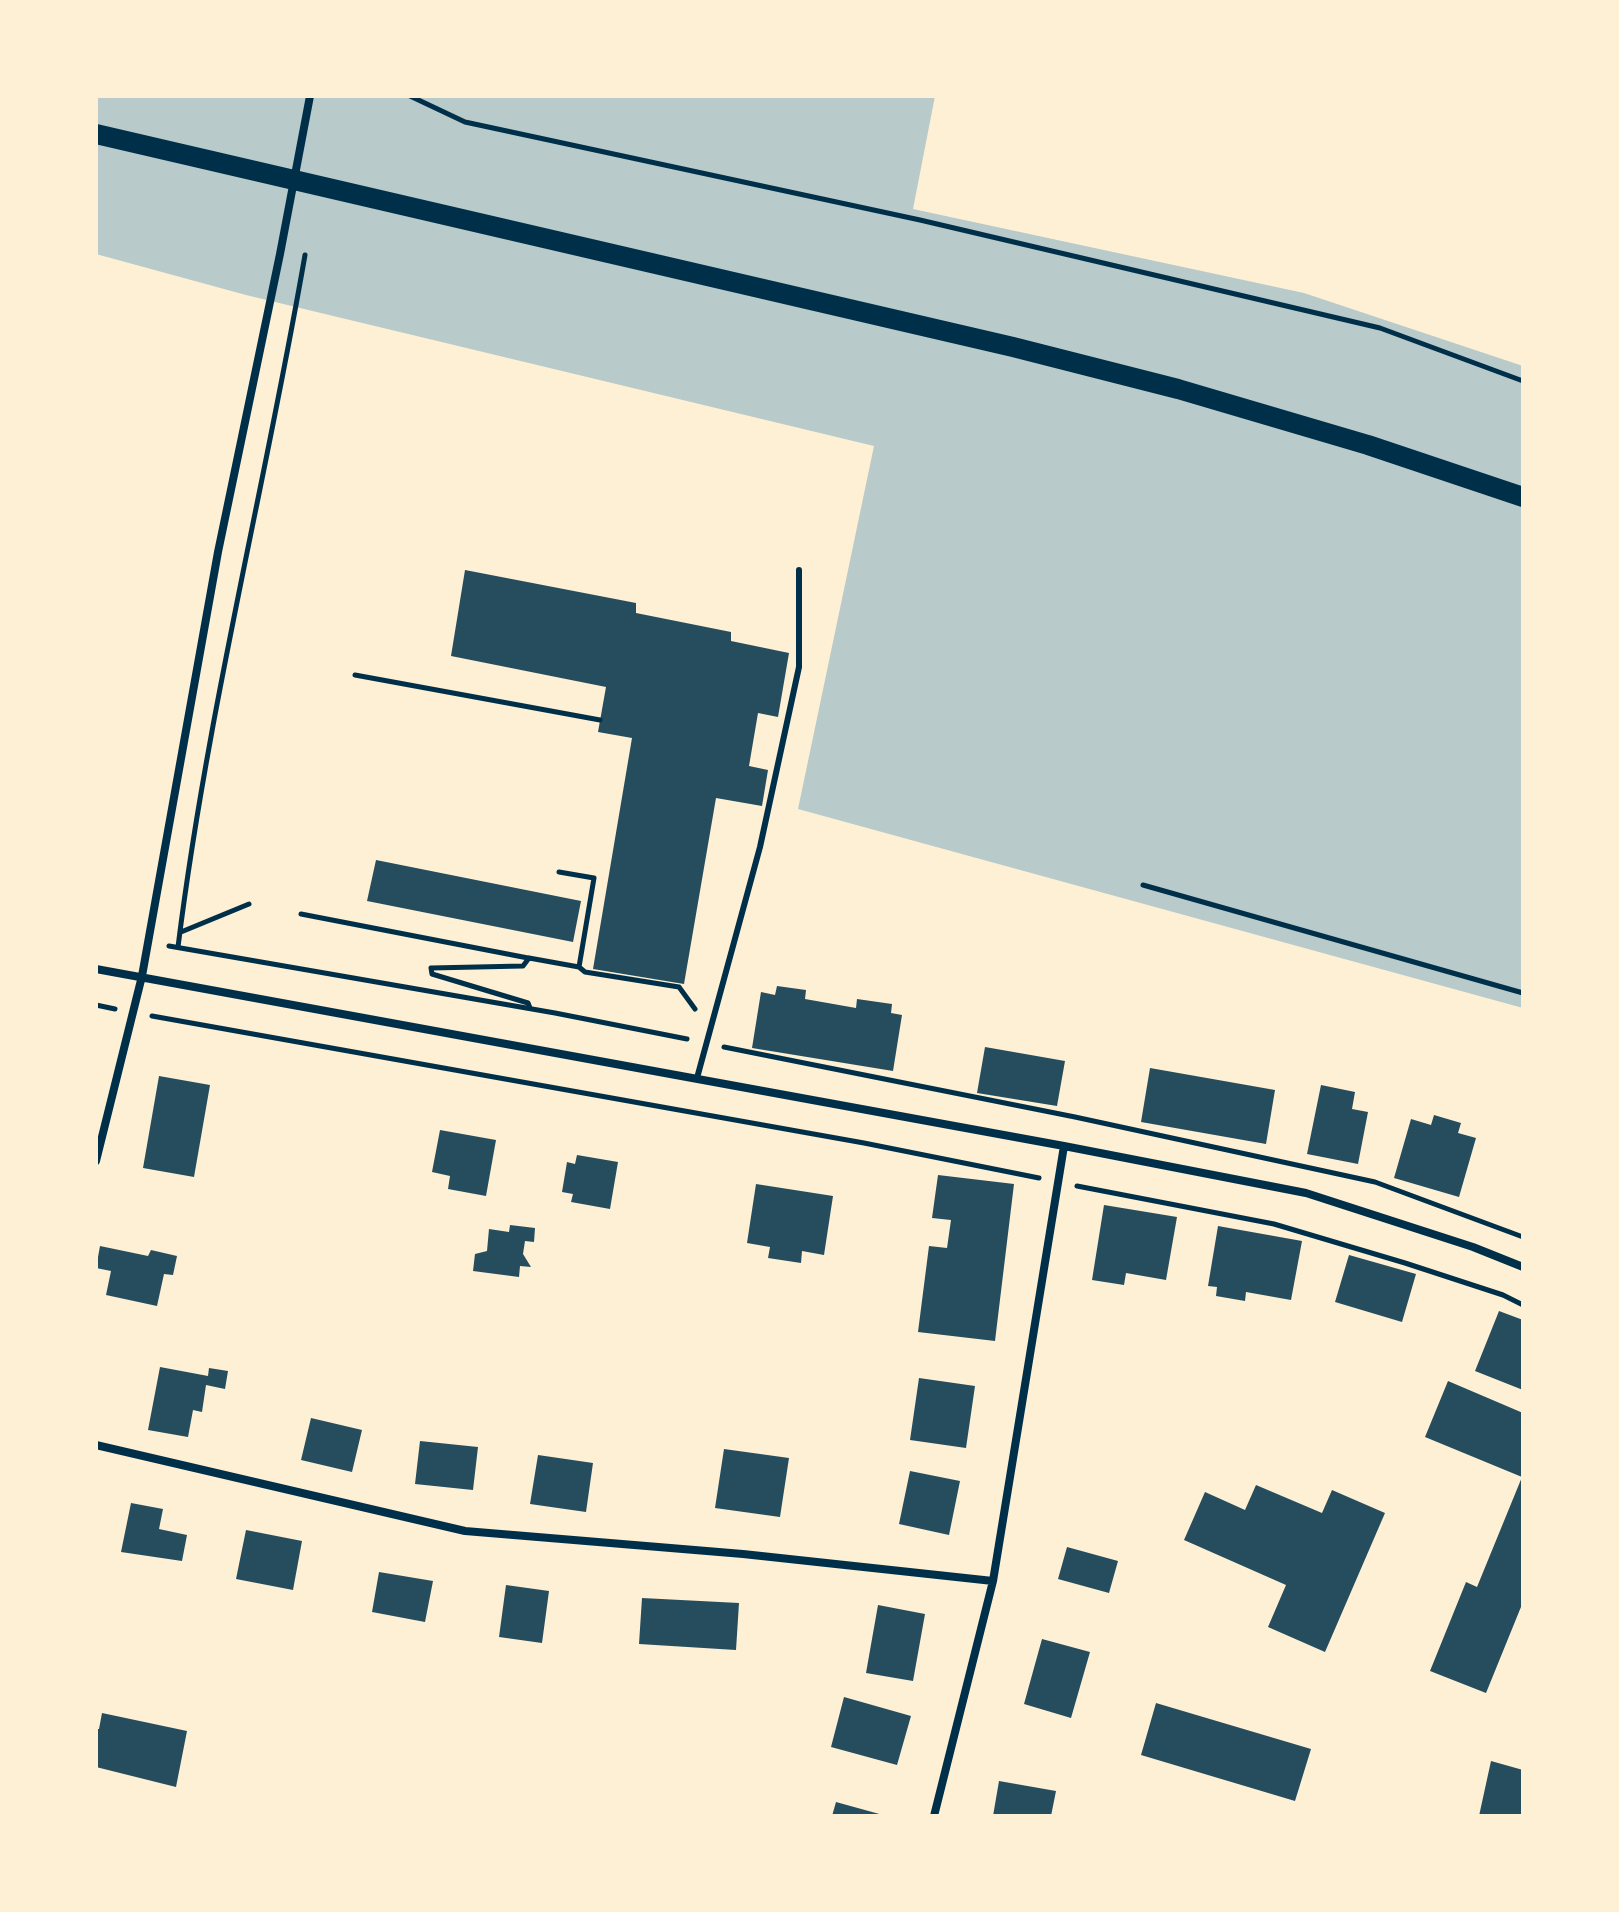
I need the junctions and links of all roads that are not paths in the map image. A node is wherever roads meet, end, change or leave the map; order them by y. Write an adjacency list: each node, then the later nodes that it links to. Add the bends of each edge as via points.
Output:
1 (310, 96): 6 (street, via 218,552)
2 (96, 134): 3 (main road, via 1013,347 1178,389)
3 (1523, 497)
4 (799, 570): 7 (lane, via 799,667 760,847)
5 (96, 969): 6 (street)
6 (142, 976): 7 (street); 9 (street)
7 (697, 1078): 8 (street)
8 (1064, 1146): 10 (street, via 1306,1193); 12 (street)
9 (96, 1161)
10 (1523, 1267)
11 (96, 1445): 12 (street, via 465,1531)
12 (993, 1581): 13 (street)
13 (934, 1816)

